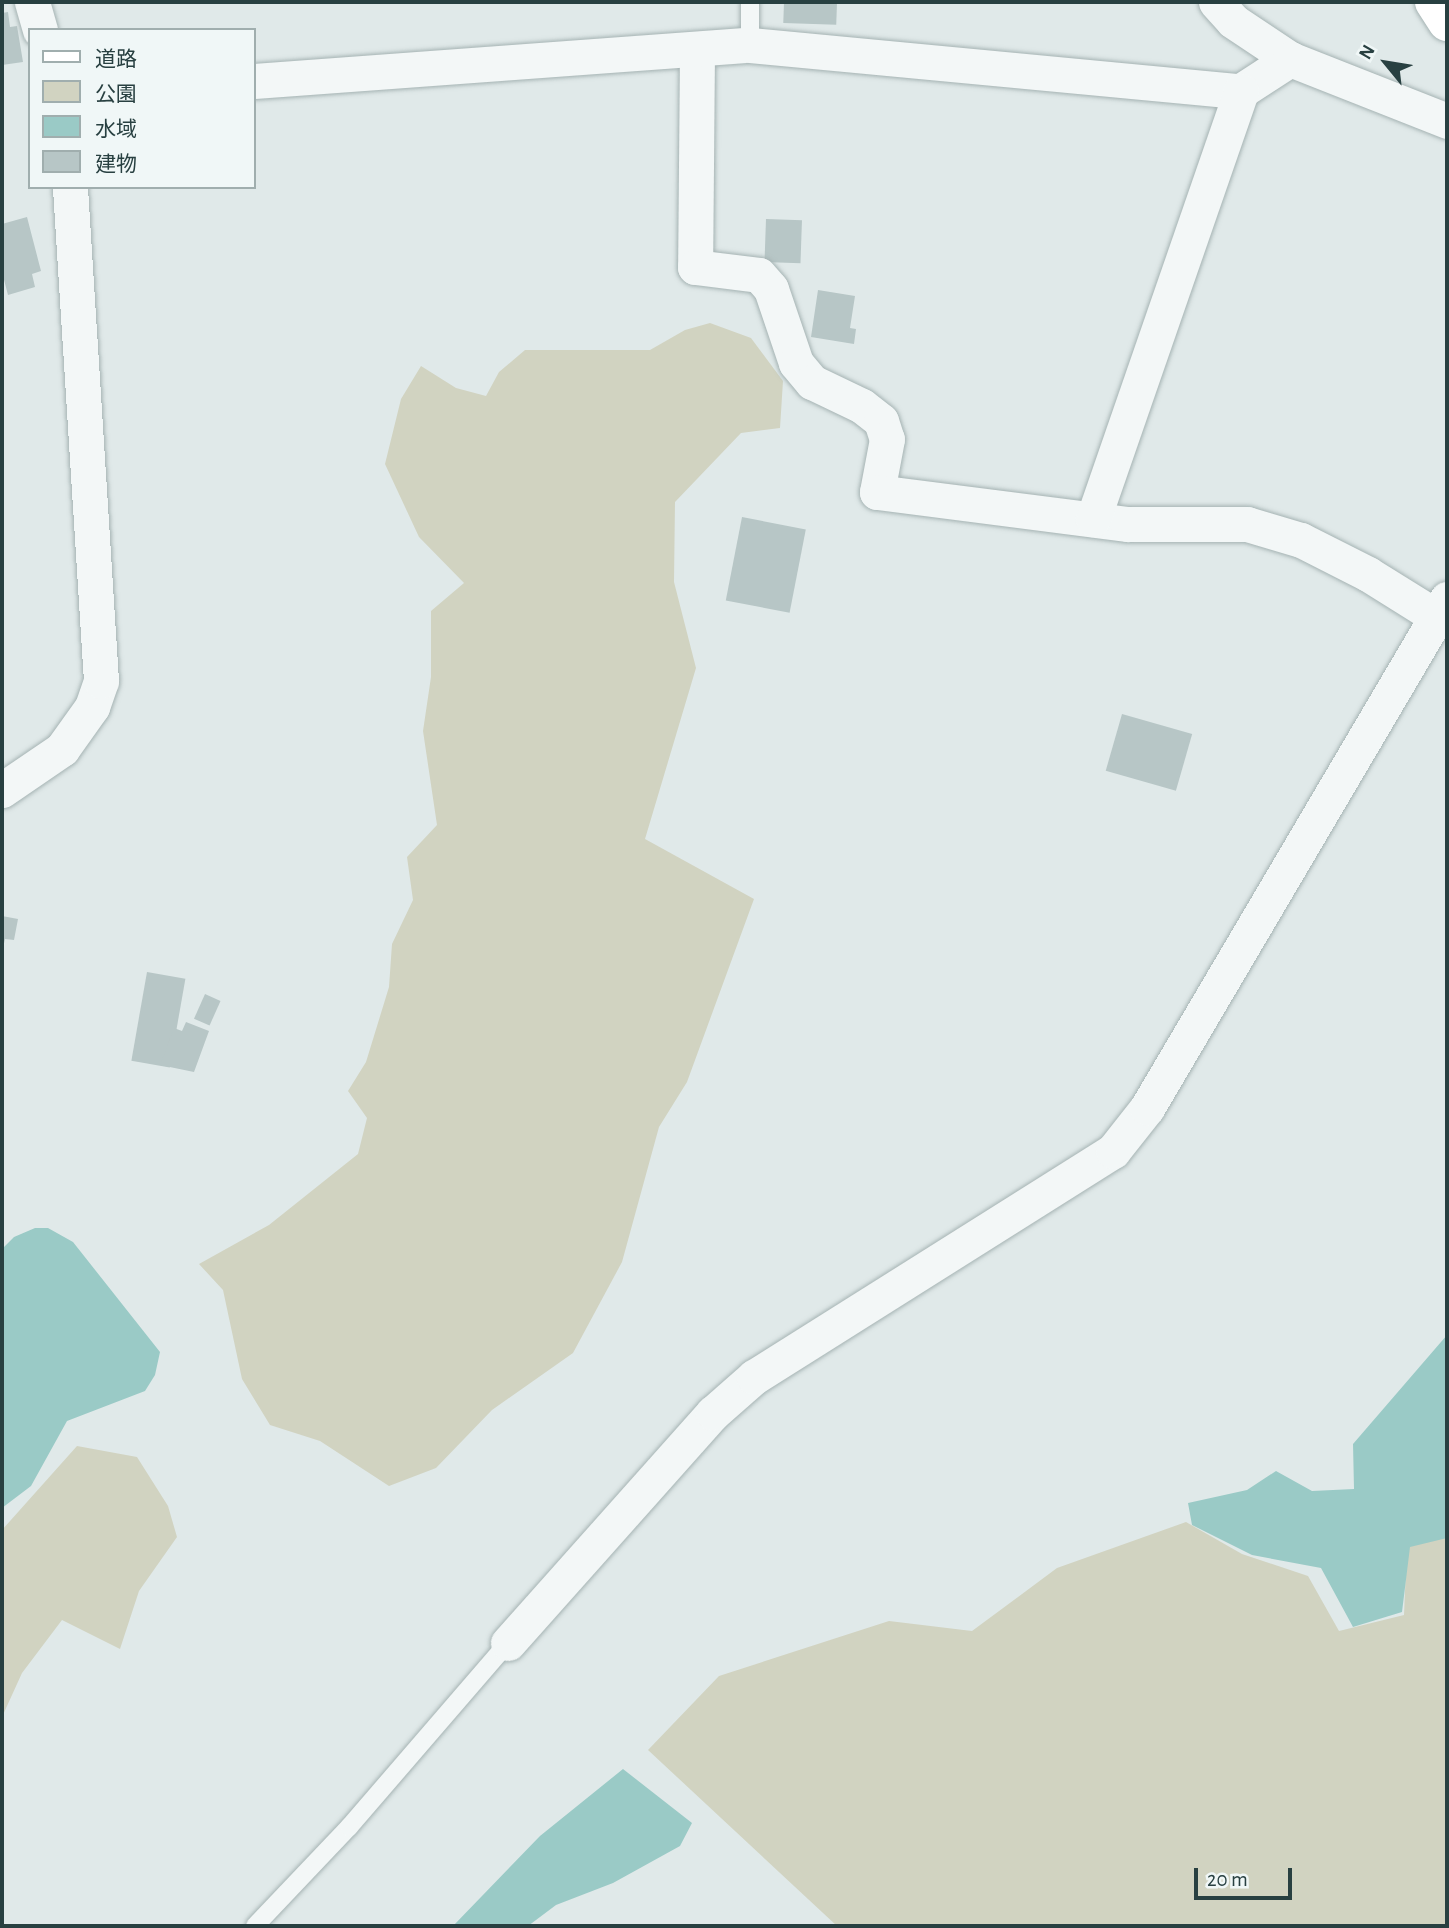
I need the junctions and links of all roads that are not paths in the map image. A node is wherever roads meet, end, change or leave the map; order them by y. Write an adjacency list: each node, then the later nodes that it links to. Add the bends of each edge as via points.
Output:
1 (32, 2): 6 (street)
2 (750, 2): 7 (lane)
3 (1216, 2): 9 (street, via 1233,21)
4 (1434, 2): 5 (main road)
5 (1447, 22)
6 (39, 28)
7 (750, 45): 8 (street); 11 (street)
8 (697, 51): 10 (street); 14 (street, via 695,267 759,275 771,289 796,363 812,382 862,406 881,421 887,439 877,492)
9 (1290, 59): 11 (street); 12 (street)
10 (256, 81)
11 (1241, 91): 14 (street)
12 (1447, 121)
13 (70, 189): 16 (street, via 101,681 92,707 62,750)
14 (1093, 519): 15 (street, via 1247,524 1301,540)
15 (1442, 608): 17 (street, via 1147,1108 1113,1151 754,1377 713,1413)
16 (2, 790)
17 (508, 1643): 18 (lane, via 349,1827)
18 (255, 1926)

